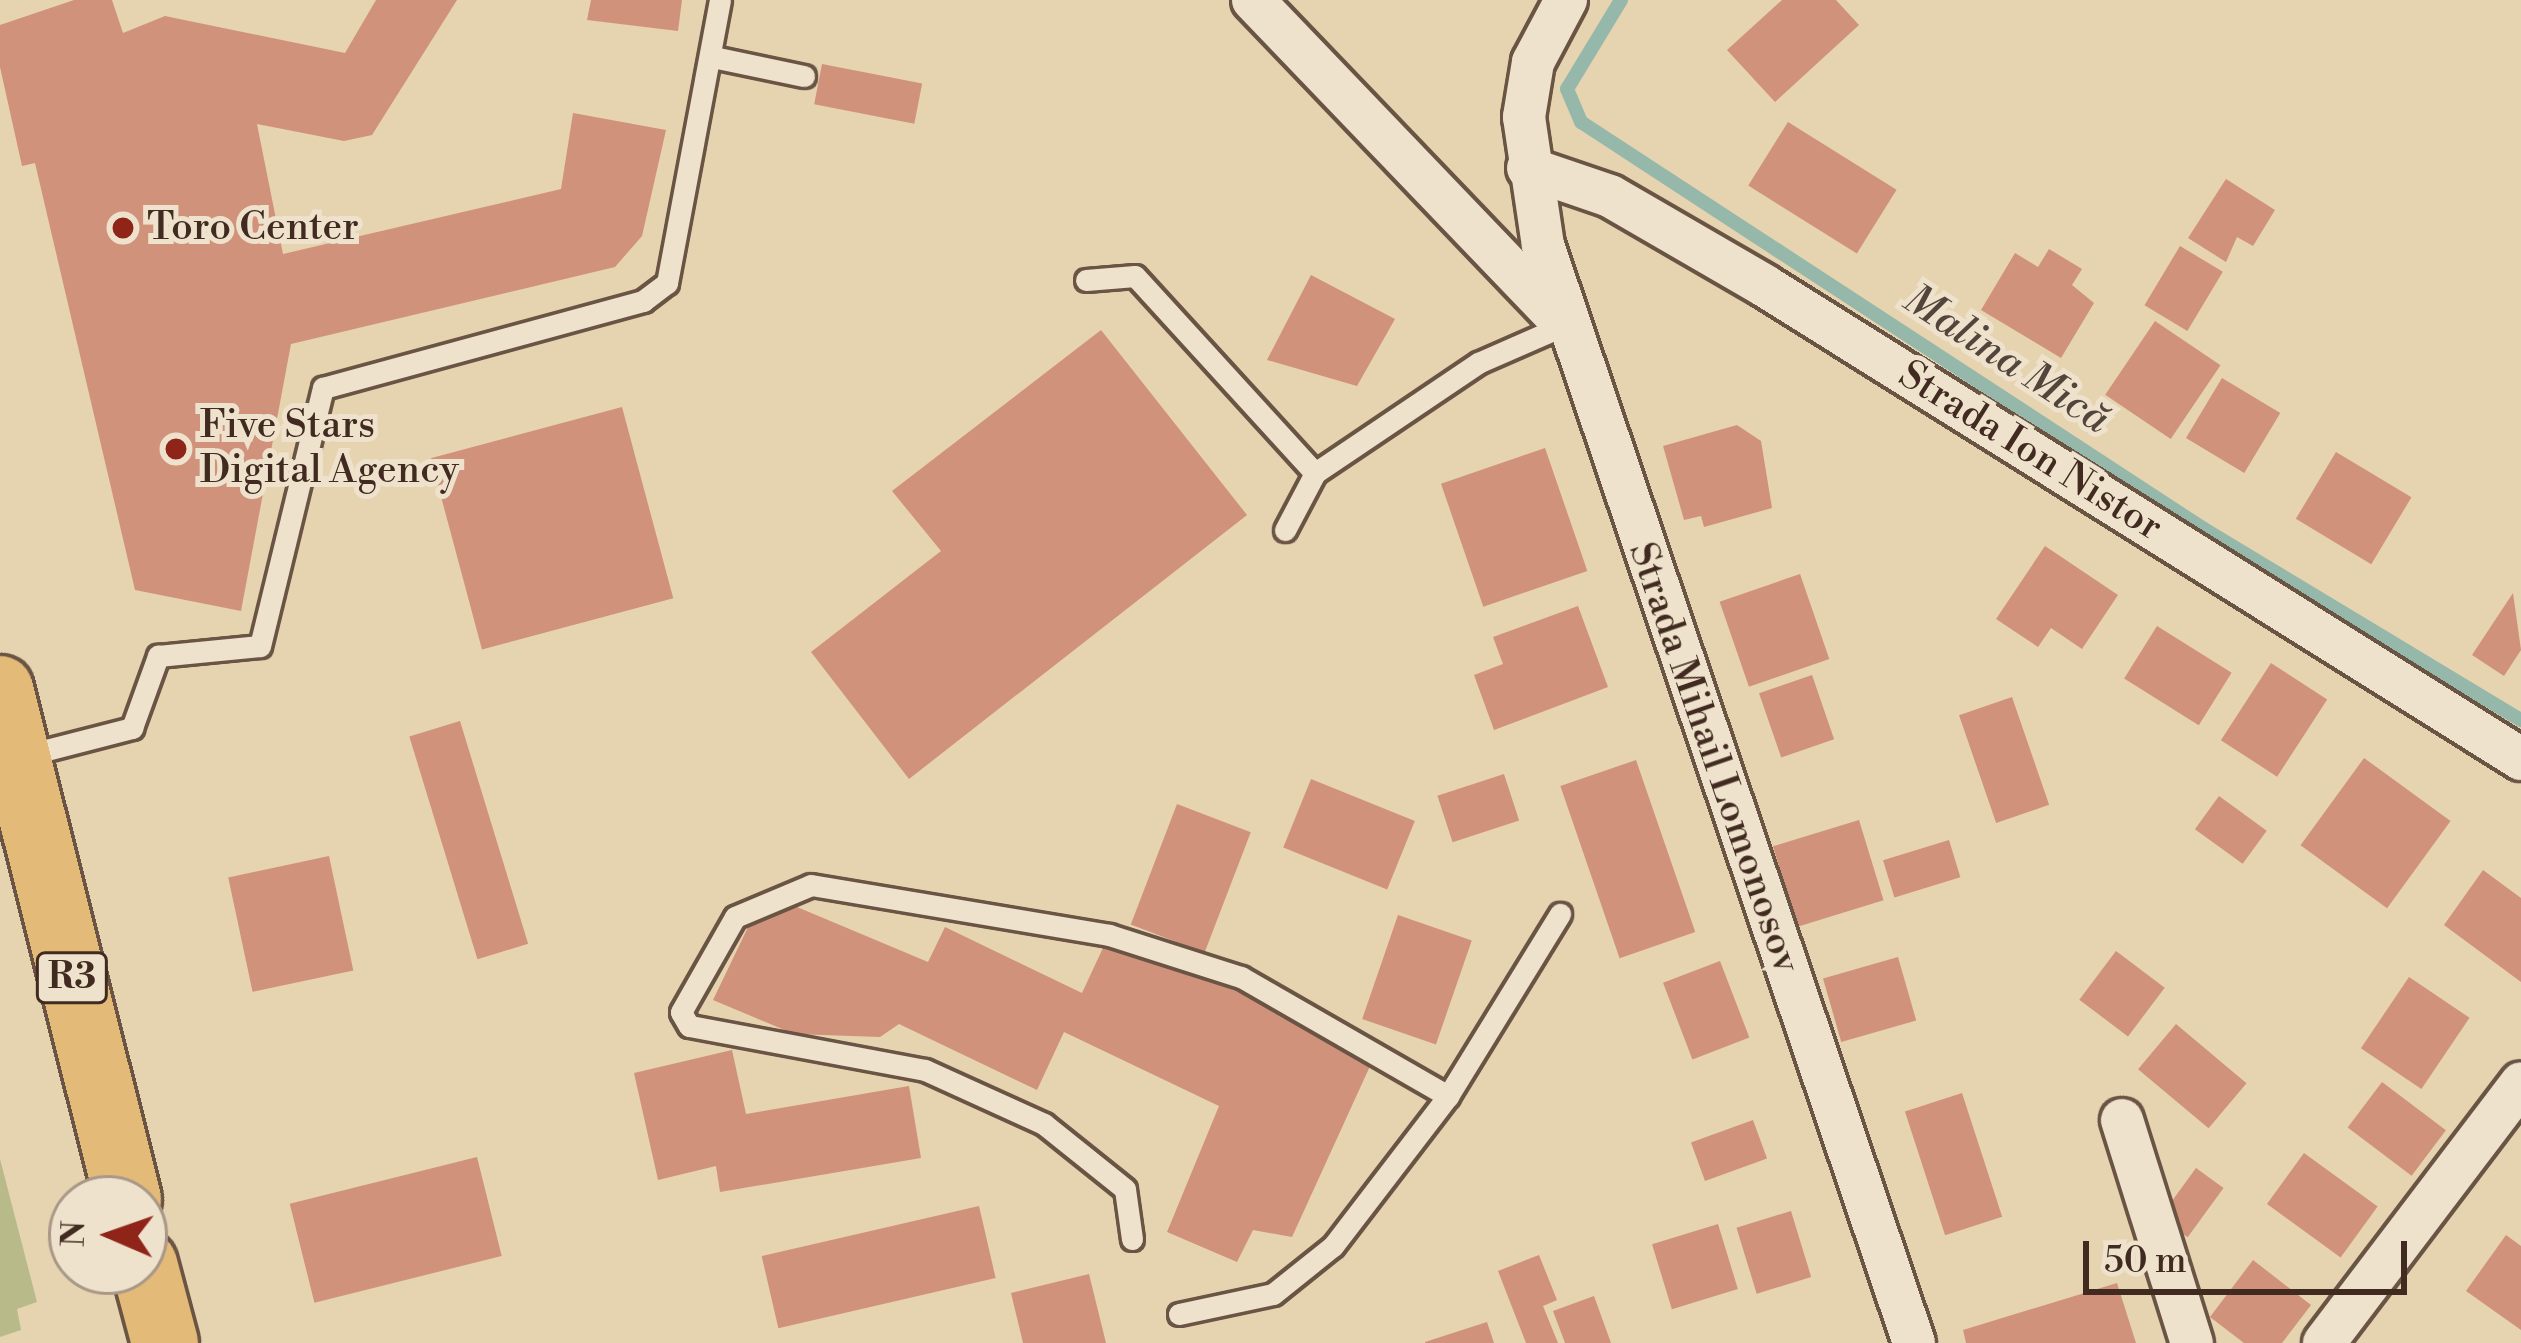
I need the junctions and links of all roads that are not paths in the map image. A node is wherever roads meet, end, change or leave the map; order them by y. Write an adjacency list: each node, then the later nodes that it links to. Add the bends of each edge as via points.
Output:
1 (720, 0): 4 (lane)
2 (1253, 0): 8 (street)
3 (1566, 0): 6 (street, Strada Mihail Lomonosov, via 1534,62)
4 (713, 56): 5 (lane); 12 (lane, via 667,284 643,301 323,388 260,646 158,656 132,728)
5 (804, 76)
6 (1528, 168): 8 (street, Strada Mihail Lomonosov); 13 (street, Strada Ion Nistor, via 1610,196 1765,286)
7 (1086, 280): 9 (lane, via 1135,276)
8 (1565, 325): 9 (lane, via 1478,363); 23 (street, Strada Mihail Lomonosov)
9 (1315, 473): 10 (lane)
10 (1285, 530)
11 (0, 689): 12 (main road, R3)
12 (16, 757): 18 (main road, R3)
13 (2521, 759)
14 (1560, 914): 16 (lane)
15 (2521, 1083): 25 (street)
16 (1448, 1096): 19 (lane, via 1241,977 1109,935 811,885 735,917 681,1012 689,1026 925,1070 1044,1124 1125,1189); 21 (lane, via 1334,1246 1273,1294)
17 (2122, 1120): 24 (street)
18 (122, 1175)
19 (1132, 1239)
20 (152, 1295): 22 (main road)
21 (1179, 1314)
22 (165, 1343)
23 (1914, 1343)
24 (2192, 1343)
25 (2324, 1343)

